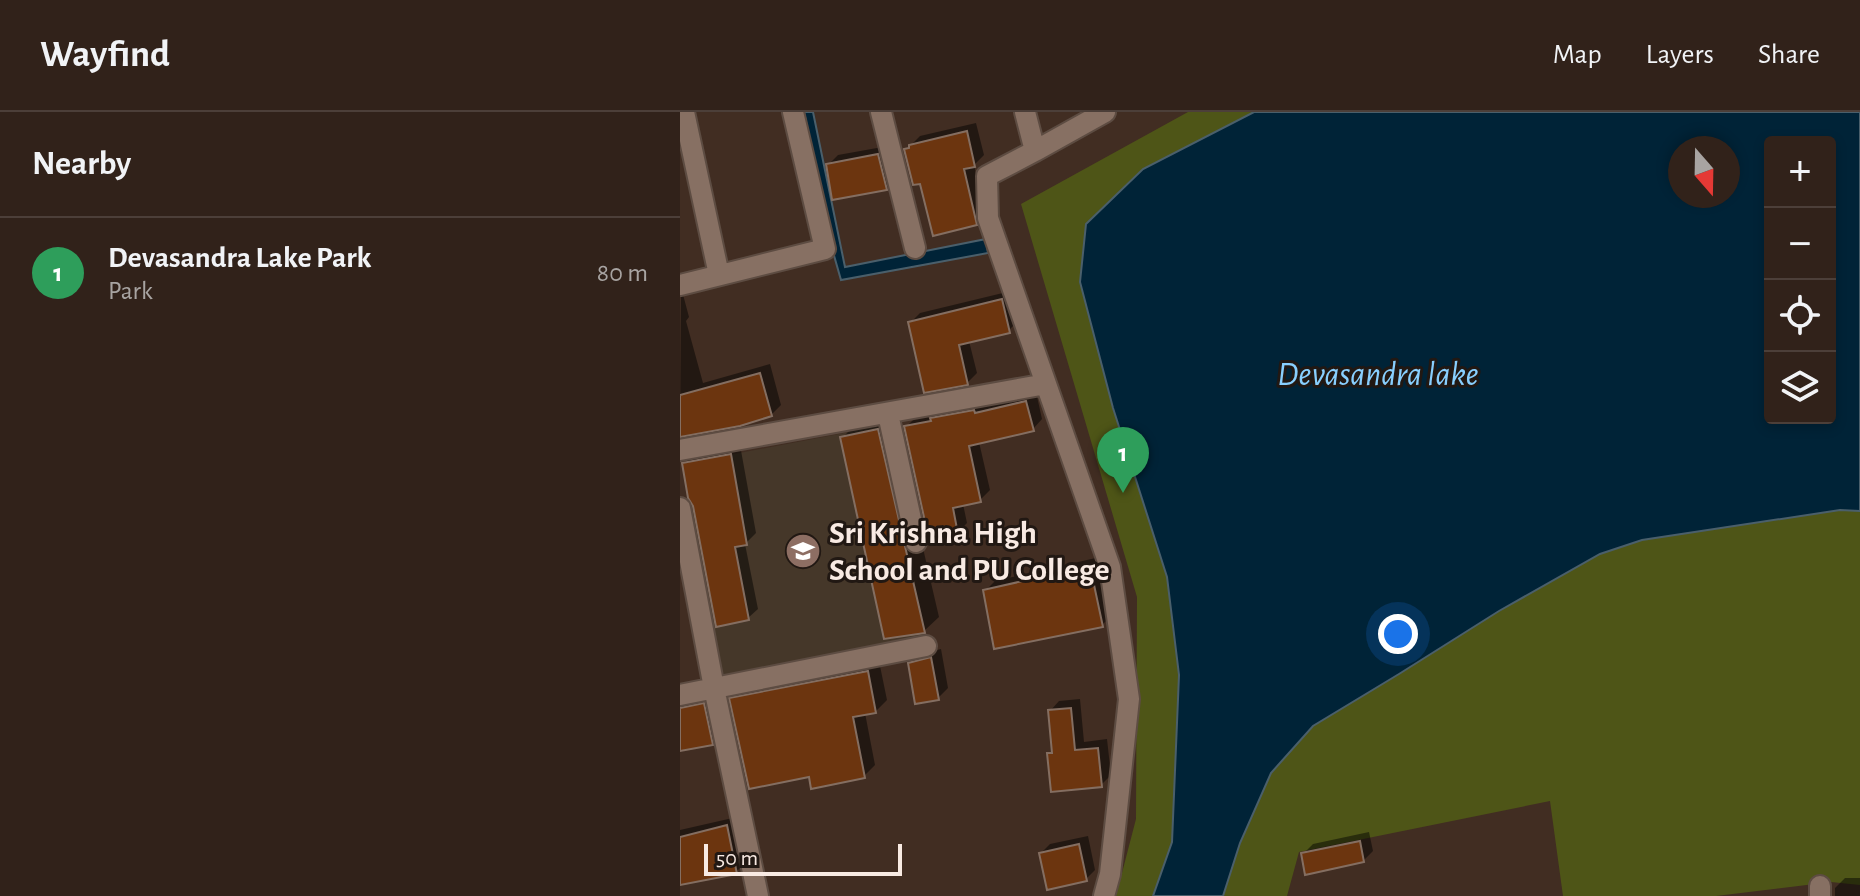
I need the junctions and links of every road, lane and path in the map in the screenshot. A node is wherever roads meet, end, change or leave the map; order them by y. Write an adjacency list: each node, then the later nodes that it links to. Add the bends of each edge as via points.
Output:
1 (684, 112): 8 (street)
2 (793, 112): 8 (street, via 825,249)
3 (881, 112): 7 (street)
4 (1025, 112): 6 (street)
5 (1105, 112): 6 (street)
6 (1035, 151): 10 (street, via 987,176 988,218)
7 (915, 248)
8 (719, 275): 9 (street)
9 (680, 285)
10 (1046, 384): 11 (street); 20 (street, via 1110,567 1129,699)
11 (888, 414): 12 (street); 14 (street)
12 (680, 450)
13 (680, 508): 15 (street)
14 (916, 542)
15 (686, 567): 17 (street)
16 (926, 646): 17 (street)
17 (714, 688): 18 (street); 19 (street)
18 (680, 695)
19 (758, 896)
20 (1104, 896)

